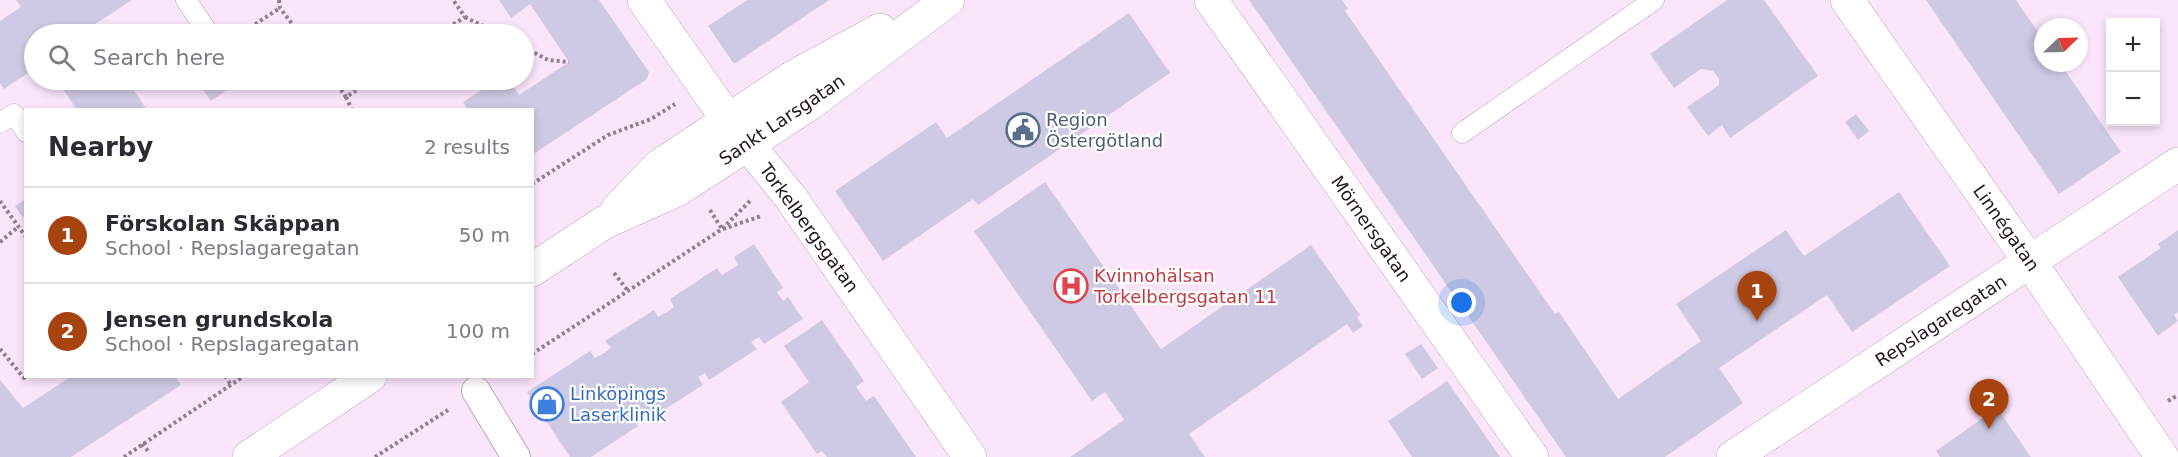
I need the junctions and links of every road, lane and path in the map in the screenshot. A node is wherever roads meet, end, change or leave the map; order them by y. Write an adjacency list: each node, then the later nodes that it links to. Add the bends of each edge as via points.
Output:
1 (186, 0): 12 (lane)
2 (279, 0): 10 (path)
3 (453, 0): 11 (path)
4 (644, 0): 26 (street, Torkelbergsgatan)
5 (934, 0): 26 (street, Sankt Larsgatan, via 795,76)
6 (948, 0): 26 (street, Sankt Larsgatan, via 811,103)
7 (1211, 0): 54 (street, Mörnersgatan)
8 (1654, 0): 27 (lane)
9 (1847, 0): 35 (street, Linnégatan)
10 (280, 8): 13 (path); 14 (path)
11 (465, 17): 15 (path); 16 (path)
12 (203, 24)
13 (255, 24)
14 (292, 24)
15 (454, 24)
16 (479, 24)
17 (534, 52): 18 (path, via 548,60)
18 (569, 62)
19 (341, 90): 21 (path)
20 (357, 90): 21 (path)
21 (346, 97): 22 (path)
22 (351, 108)
23 (651, 119): 29 (path, via 608,135)
24 (0, 123): 25 (lane, via 14,114)
25 (24, 129)
26 (738, 132): 36 (street, Sankt Larsgatan, via 658,166 605,222); 53 (street, Torkelbergsgatan, via 791,198)
27 (1462, 133)
28 (2178, 164): 35 (street, Repslagaregatan)
29 (534, 183)
30 (0, 201): 31 (path)
31 (18, 227): 33 (path); 34 (path)
32 (722, 229): 38 (path)
33 (24, 234)
34 (0, 242)
35 (2030, 262): 55 (street, Repslagaregatan); 56 (street, Linnégatan)
36 (534, 269)
37 (614, 273): 38 (path)
38 (628, 291): 40 (path)
39 (0, 349): 41 (path)
40 (534, 353)
41 (24, 378)
42 (226, 378): 45 (path)
43 (241, 378): 45 (path)
44 (367, 378): 50 (street)
45 (231, 385): 47 (path)
46 (476, 391): 51 (path); 52 (street)
47 (142, 444): 48 (path); 49 (path)
48 (148, 452)
49 (124, 457)
50 (249, 457)
51 (375, 457)
52 (516, 457)
53 (970, 457)
54 (1532, 457)
55 (1733, 457)
56 (2162, 457)

